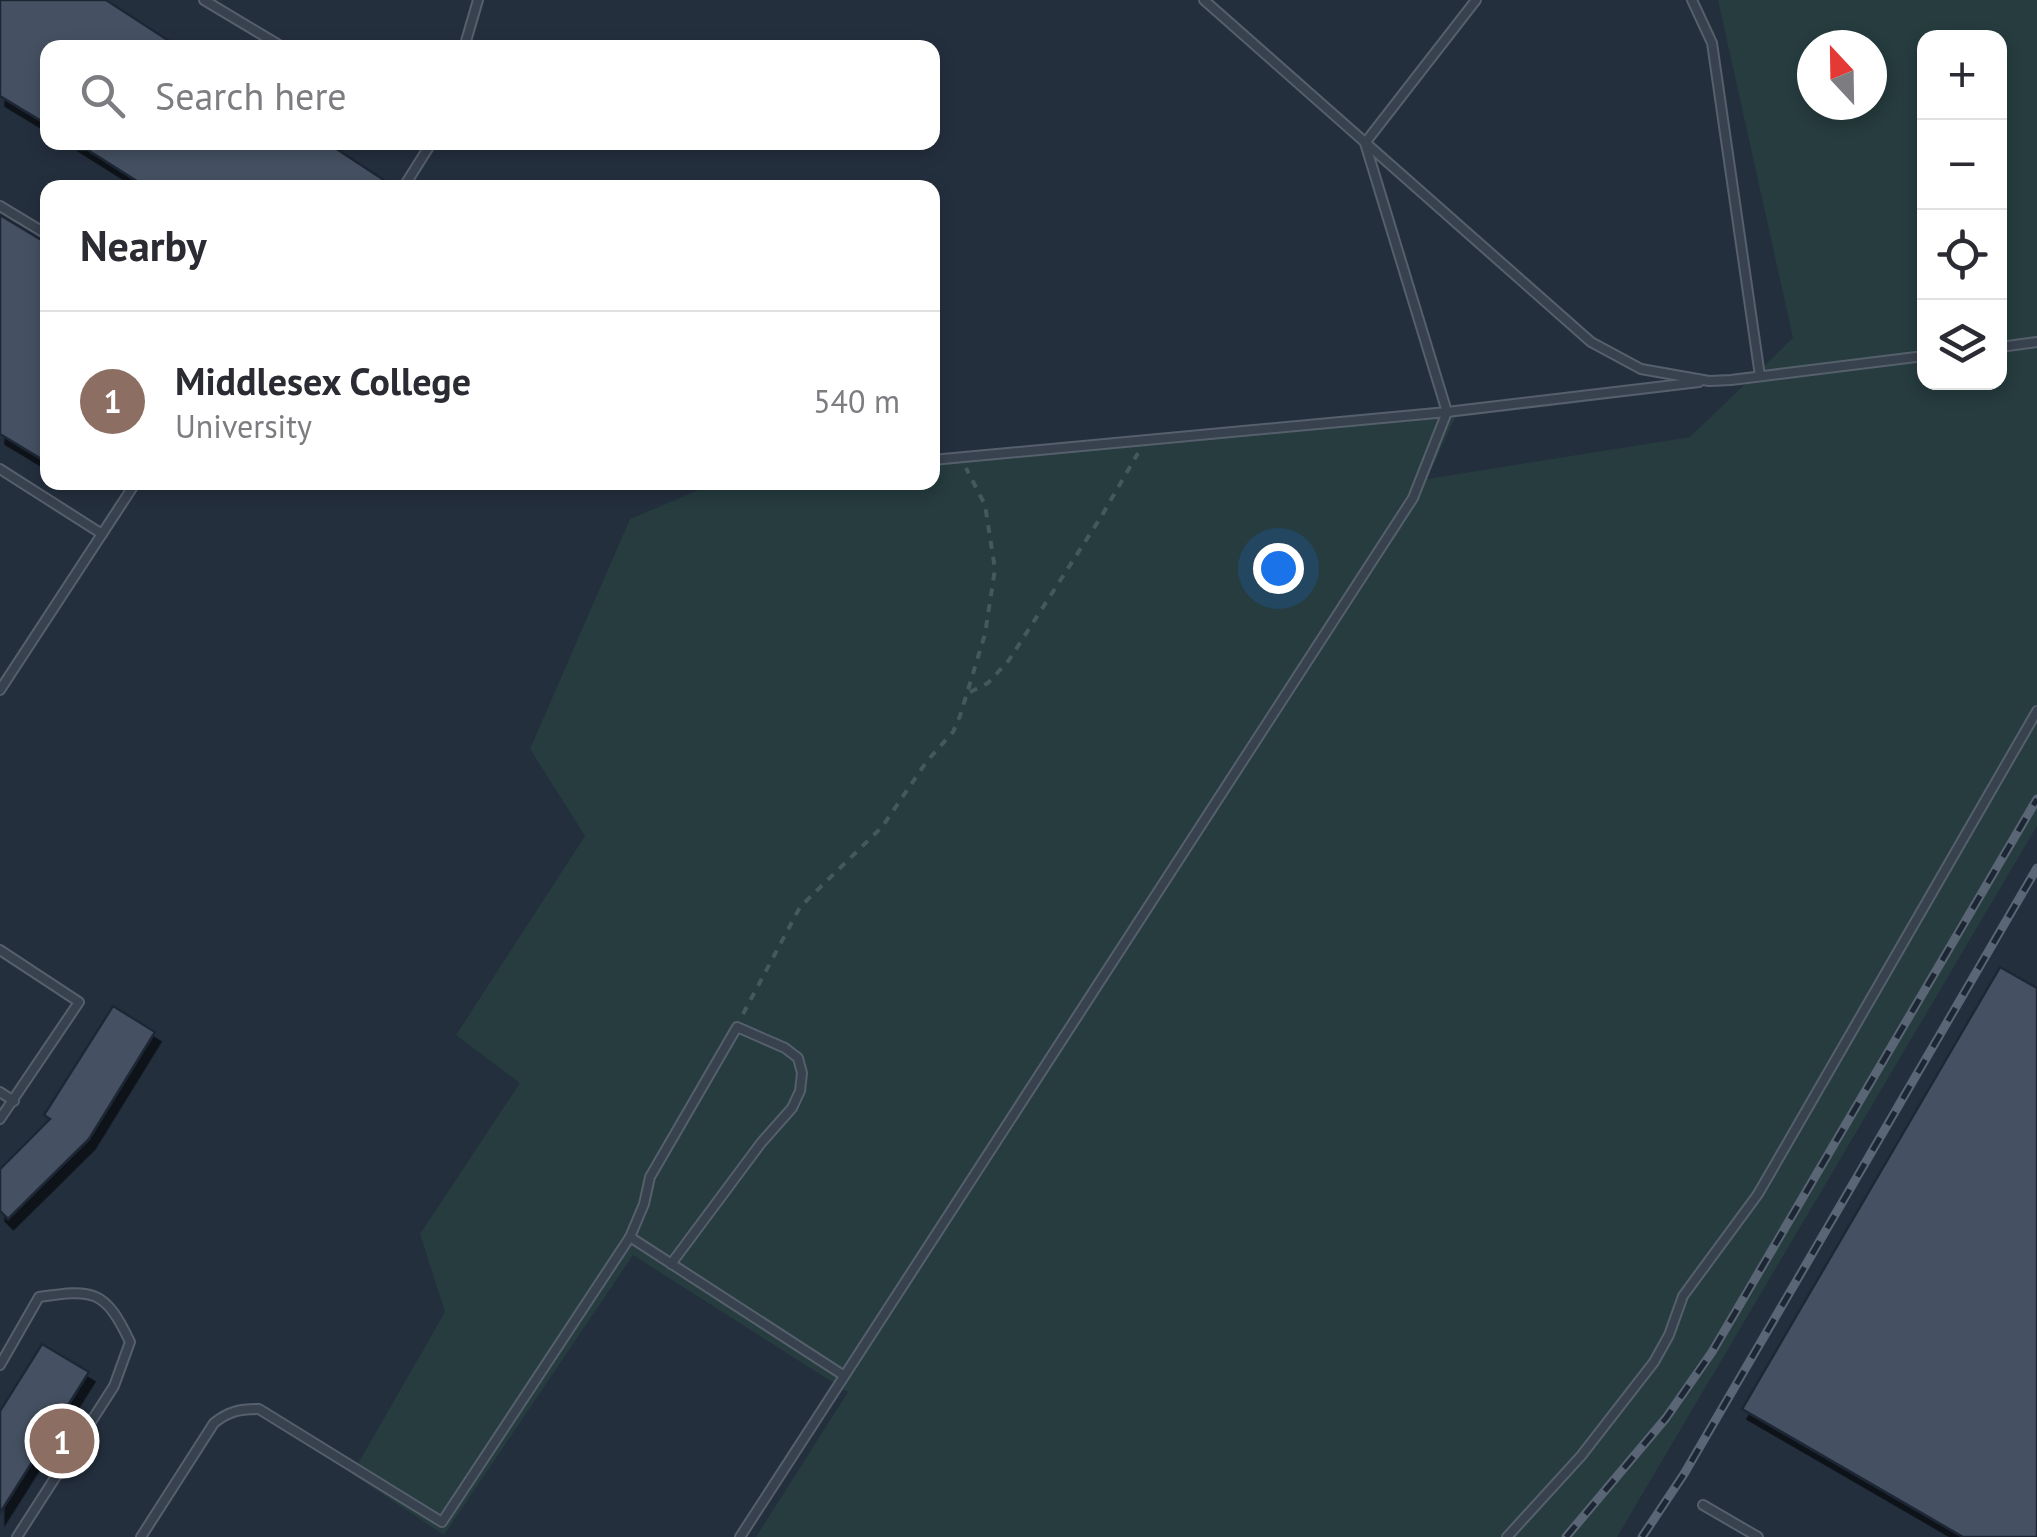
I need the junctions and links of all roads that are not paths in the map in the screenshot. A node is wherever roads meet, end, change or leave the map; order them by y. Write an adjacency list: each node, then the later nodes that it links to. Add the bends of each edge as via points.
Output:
1 (204, 0): 6 (lane)
2 (478, 0): 7 (lane)
3 (1204, 0): 8 (lane)
4 (1476, 0): 8 (lane)
5 (1692, 0): 16 (lane, via 1712,42)
6 (271, 40)
7 (466, 40)
8 (1365, 143): 17 (lane, via 1591,342 1641,369); 18 (lane)
9 (427, 150): 10 (lane)
10 (408, 180)
11 (0, 206): 12 (lane)
12 (40, 229)
13 (2037, 342): 14 (lane)
14 (2007, 346)
15 (1917, 357): 16 (lane)
16 (1760, 376): 17 (lane)
17 (1709, 380): 18 (lane)
18 (1447, 412): 19 (lane); 32 (lane, via 1413,498)
19 (940, 459)
20 (0, 469): 22 (lane)
21 (131, 490): 22 (lane)
22 (102, 534): 23 (lane)
23 (0, 690)
24 (2037, 711): 37 (lane, via 1758,1194 1682,1296 1654,1362)
25 (0, 950): 27 (lane, via 79,1002)
26 (0, 1092): 27 (lane)
27 (14, 1101): 28 (lane)
28 (0, 1119)
29 (630, 1237): 30 (lane); 30 (lane, via 650,1177 737,1027 785,1048 798,1058 802,1073 792,1108); 35 (lane, via 442,1522 259,1410 243,1409 214,1423)
30 (671, 1264): 32 (lane)
31 (0, 1365): 34 (lane, via 39,1298 80,1291 101,1299 130,1342 114,1386)
32 (843, 1375): 36 (lane)
33 (1702, 1505): 38 (lane)
34 (16, 1537)
35 (141, 1537)
36 (740, 1537)
37 (1508, 1537)
38 (1758, 1537)

